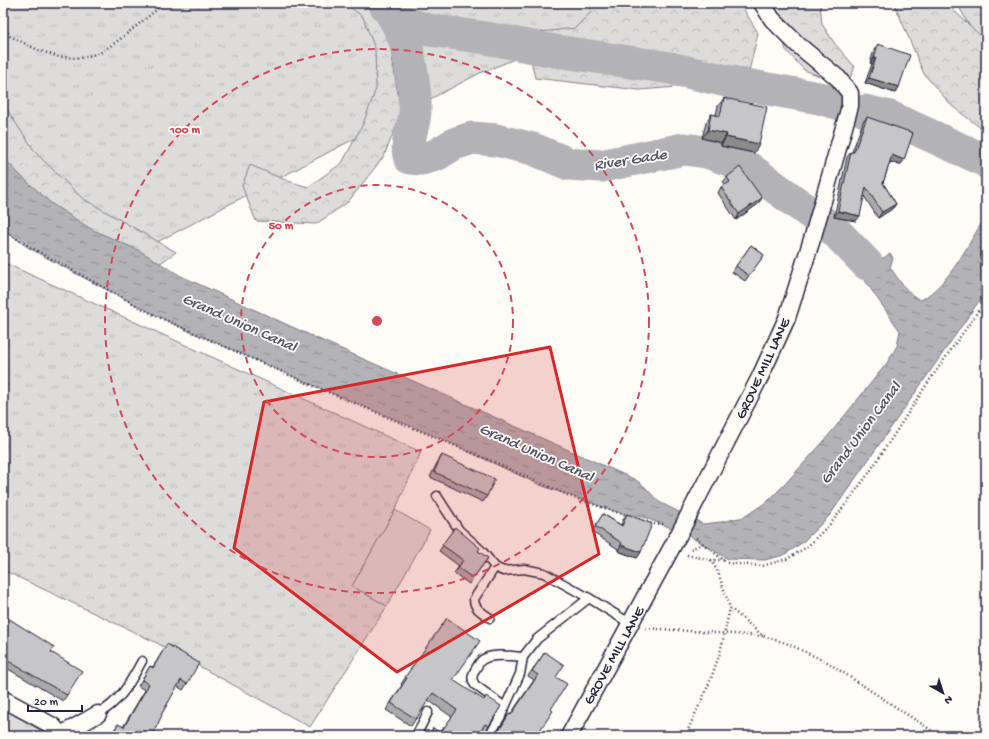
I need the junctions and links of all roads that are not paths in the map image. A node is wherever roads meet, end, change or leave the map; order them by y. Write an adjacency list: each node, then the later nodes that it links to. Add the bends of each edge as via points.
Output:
1 (762, 3): 6 (street, GROVE MILL LANE, bridge, via 772,19 798,45 838,78 850,93 850,106 787,318 760,377 698,497 682,540)
2 (438, 496): 3 (lane, via 459,530)
3 (495, 567): 4 (lane, via 502,570 524,569 544,573); 5 (lane, via 474,599 476,608)
4 (589, 598): 6 (lane); 7 (lane, via 537,639)
5 (490, 618)
6 (631, 624): 16 (street, GROVE MILL LANE)
7 (523, 657): 10 (lane, via 520,674); 10 (lane, via 486,657 480,661 472,676 475,685)
8 (142, 661): 12 (lane, via 127,689 110,707)
9 (3, 699): 13 (street, via 53,726)
10 (505, 707): 15 (lane)
11 (428, 712): 14 (lane)
12 (98, 714): 13 (street)
13 (61, 735)
14 (417, 736)
15 (490, 736)
16 (569, 736)

